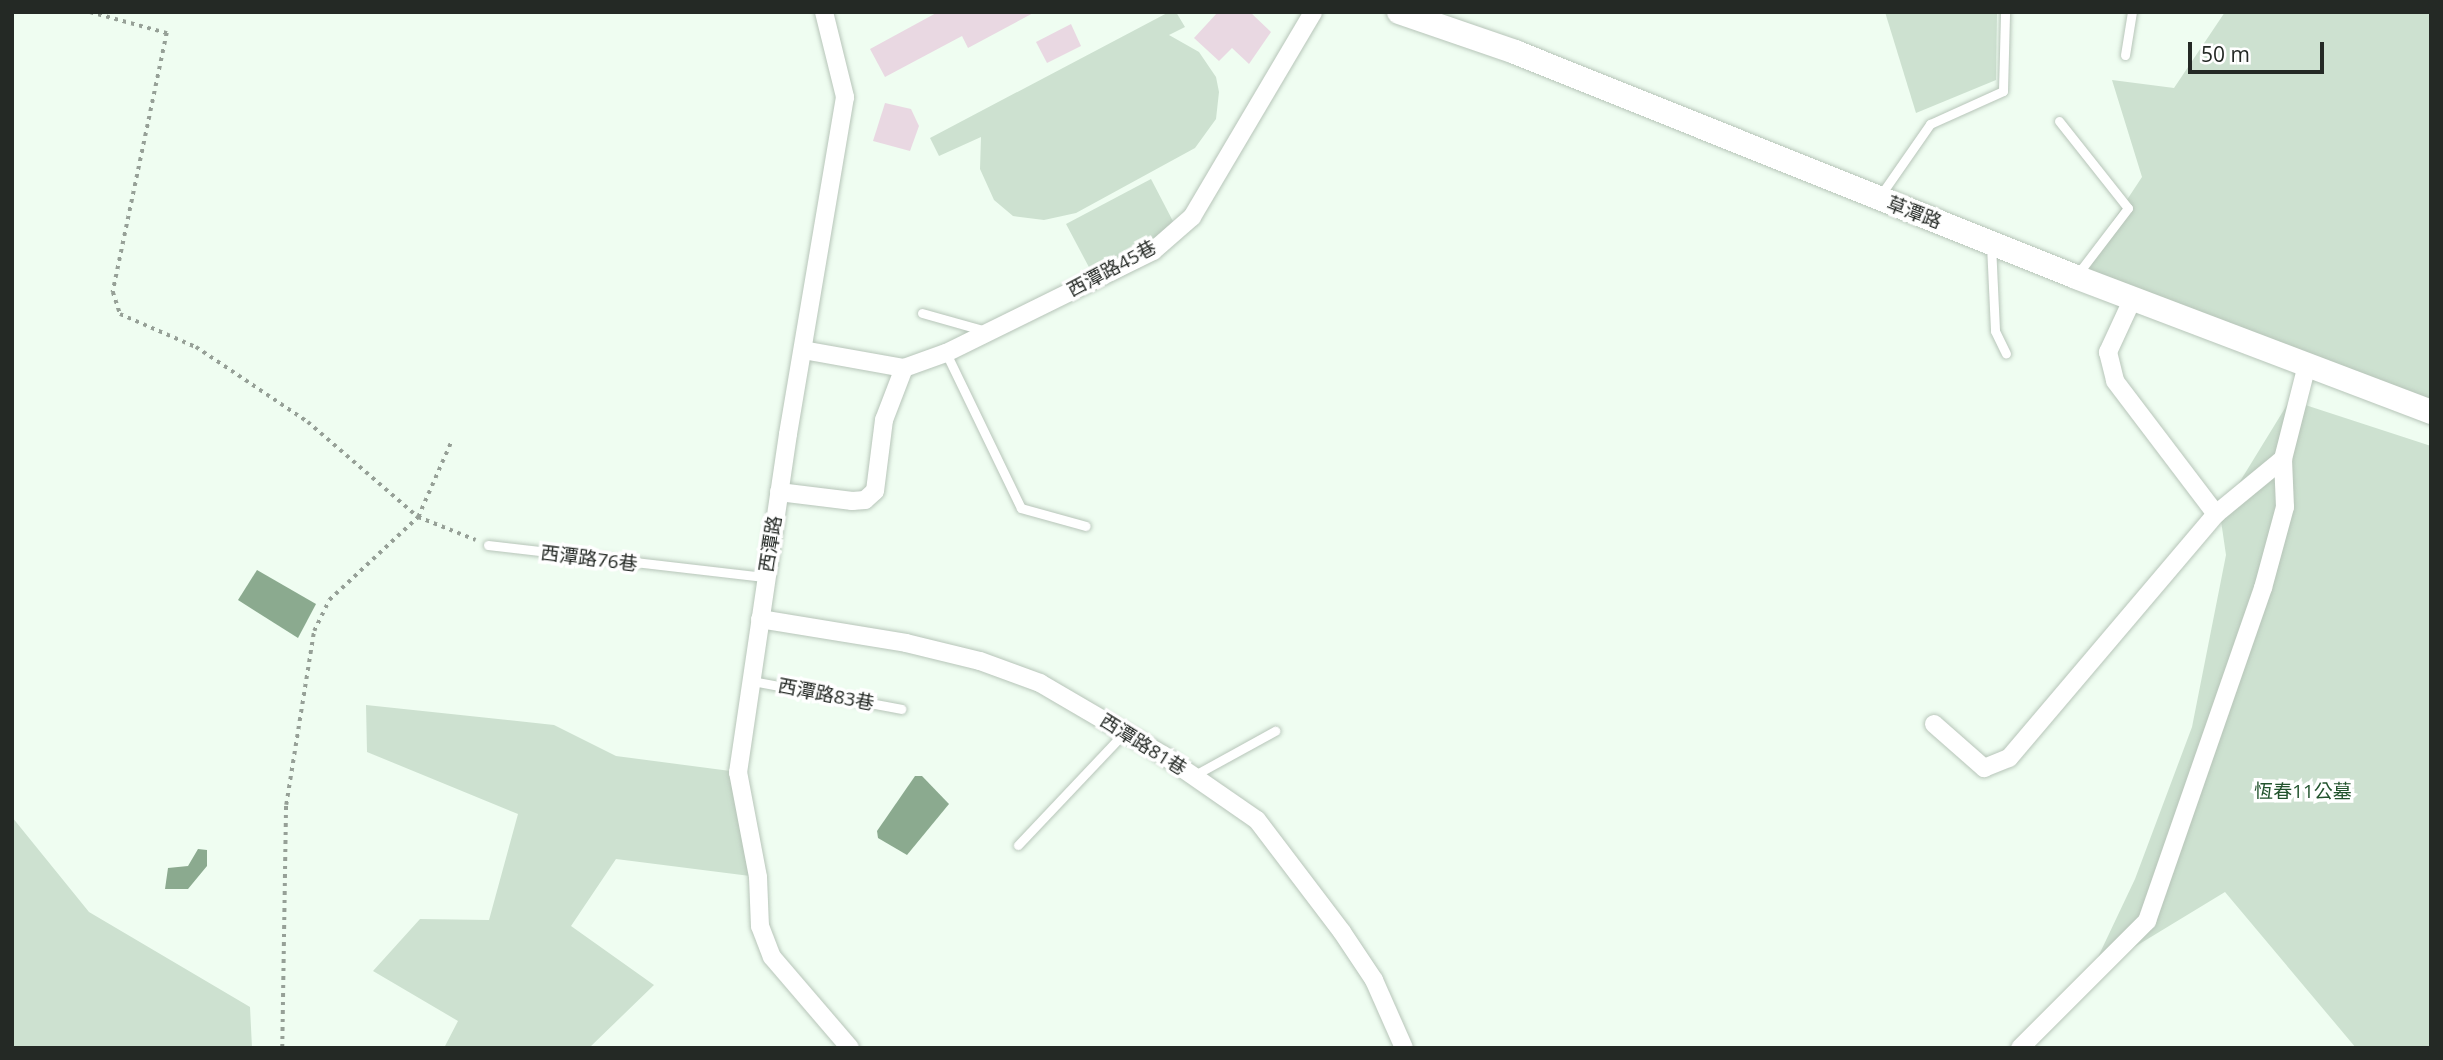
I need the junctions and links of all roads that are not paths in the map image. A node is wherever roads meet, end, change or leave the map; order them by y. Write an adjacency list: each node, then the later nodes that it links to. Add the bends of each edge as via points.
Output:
1 (824, 12): 14 (street, 西潭路, via 845,97)
2 (1313, 12): 13 (street, 西潭路45巷, via 1192,217 1153,251)
3 (1399, 12): 8 (street, 草潭路, via 1515,52)
4 (2005, 12): 8 (lane, via 2003,91 1930,124)
5 (2132, 12): 6 (lane)
6 (2125, 55)
7 (2059, 121): 10 (lane, via 2128,208)
8 (1878, 199): 9 (street, 草潭路)
9 (1991, 243): 10 (street, 草潭路); 16 (lane, via 1995,331)
10 (2076, 277): 11 (street, 草潭路)
11 (2133, 298): 17 (street, 草潭路); 22 (street, via 2108,352 2115,381)
12 (922, 313): 13 (lane)
13 (988, 332): 15 (street, 西潭路45巷)
14 (803, 350): 18 (street); 21 (street, 西潭路)
15 (946, 353): 18 (street, 西潭路45巷); 23 (lane, via 1021,508)
16 (2007, 354)
17 (2306, 365): 19 (street, 草潭路); 20 (street)
18 (904, 369): 21 (street, via 884,420 875,491 865,500 852,501)
19 (2431, 412)
20 (2283, 459): 22 (street); 36 (street, via 2285,507 2263,588 2147,921)
21 (779, 492): 25 (street, 西潭路)
22 (2216, 514): 29 (street, via 2009,758 1984,768)
23 (1086, 526)
24 (488, 545): 25 (lane, 西潭路76巷)
25 (766, 577): 26 (street, 西潭路)
26 (760, 619): 27 (street, 西潭路); 31 (street, 西潭路81巷, via 906,643 979,662 1040,683)
27 (752, 681): 28 (lane, 西潭路83巷); 34 (street, 西潭路, via 738,772 758,877 760,926 772,957)
28 (901, 709)
29 (1934, 724)
30 (1275, 731): 32 (lane)
31 (1124, 733): 32 (street, 西潭路81巷); 33 (lane)
32 (1193, 776): 35 (street, 西潭路81巷, via 1256,820 1322,904 1374,980)
33 (1017, 845)
34 (850, 1048)
35 (1404, 1048)
36 (2020, 1048)

